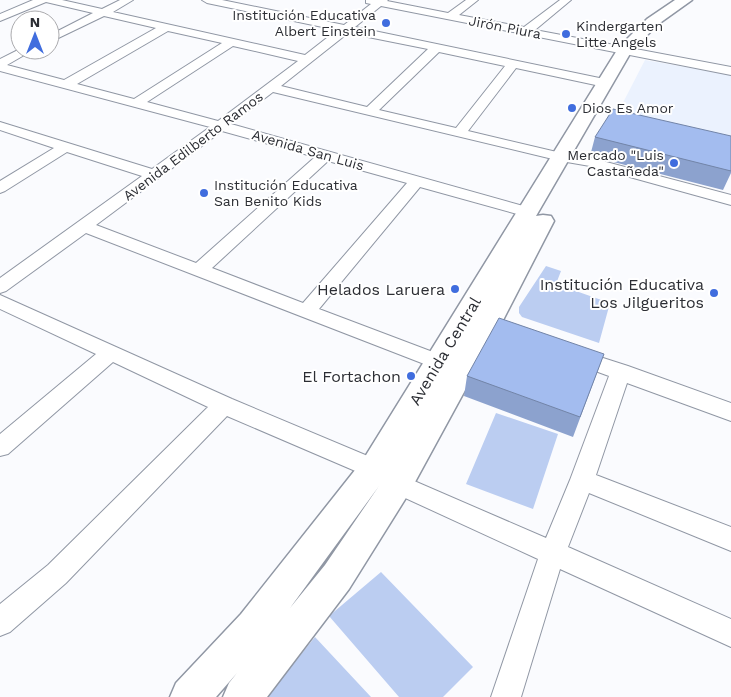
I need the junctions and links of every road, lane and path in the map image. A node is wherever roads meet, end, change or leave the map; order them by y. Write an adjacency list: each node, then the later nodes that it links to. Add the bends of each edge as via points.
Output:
1 (42, 0): 12 (street)
2 (49, 0): 10 (street)
3 (128, 0): 10 (street)
4 (207, 0): 14 (street)
5 (473, 0): 11 (street)
6 (566, 0): 15 (street)
7 (685, 0): 19 (main road, Avenida Central, via 661,12 645,25)
8 (704, 0): 19 (main road, Avenida Central, via 662,24)
9 (376, 1): 11 (street, Jirón Piura); 14 (street, Avenida Edilberto Ramos)
10 (102, 12): 13 (street); 16 (street)
11 (451, 16): 15 (street, Jirón Piura)
12 (0, 18)
13 (164, 28): 17 (street); 25 (street)
14 (346, 29): 18 (street); 20 (street, Avenida Edilberto Ramos)
15 (526, 31): 19 (street, Jirón Piura)
16 (60, 34)
17 (230, 43): 20 (street); 27 (street)
18 (436, 48): 21 (street); 28 (street)
19 (633, 52): 23 (street, Jirón Piura); 24 (main road, Avenida Central); 34 (main road, Avenida Central)
20 (306, 60): 26 (street, Avenida Edilberto Ramos)
21 (513, 64): 24 (street); 31 (street)
22 (0, 66): 25 (street, Avenida San Luis)
23 (731, 71)
24 (605, 83): 34 (main road, Avenida Central)
25 (65, 84): 27 (street, Avenida San Luis)
26 (272, 88): 28 (street); 30 (street, Avenida Edilberto Ramos)
27 (135, 104): 30 (street, Avenida San Luis)
28 (370, 111): 31 (street)
29 (0, 126): 32 (street)
30 (221, 126): 33 (street, Avenida San Luis); 35 (street, Avenida Edilberto Ramos)
31 (460, 132): 34 (street)
32 (66, 147): 35 (street); 37 (street)
33 (326, 155): 36 (street, Avenida San Luis); 41 (street)
34 (568, 158): 38 (street); 39 (main road, Avenida Central); 54 (main road, Avenida Central, via 496,329)
35 (154, 175): 40 (street, Avenida Edilberto Ramos)
36 (417, 181): 39 (street, Avenida San Luis); 44 (street)
37 (0, 188)
38 (731, 200)
39 (528, 212): 47 (main road, Avenida Central)
40 (84, 226): 41 (street); 42 (street, Avenida Edilberto Ramos)
41 (199, 270): 44 (street)
42 (0, 287)
43 (0, 301): 46 (street)
44 (306, 311): 47 (street)
45 (558, 350): 48 (street)
46 (111, 353): 49 (street); 51 (street)
47 (439, 362): 52 (main road, Avenida Central)
48 (621, 372): 50 (street); 53 (street)
49 (224, 405): 52 (street); 57 (street, via 57,574)
50 (731, 412)
51 (0, 447)
52 (374, 469): 59 (main road, Avenida Central, via 254,627)
53 (582, 480): 55 (street); 56 (street)
54 (398, 484): 56 (street); 60 (main road, Avenida Central, via 337,578)
55 (731, 538)
56 (554, 552): 58 (street); 61 (street)
57 (0, 622)
58 (731, 633)
59 (190, 697)
60 (243, 697)
61 (506, 697)

